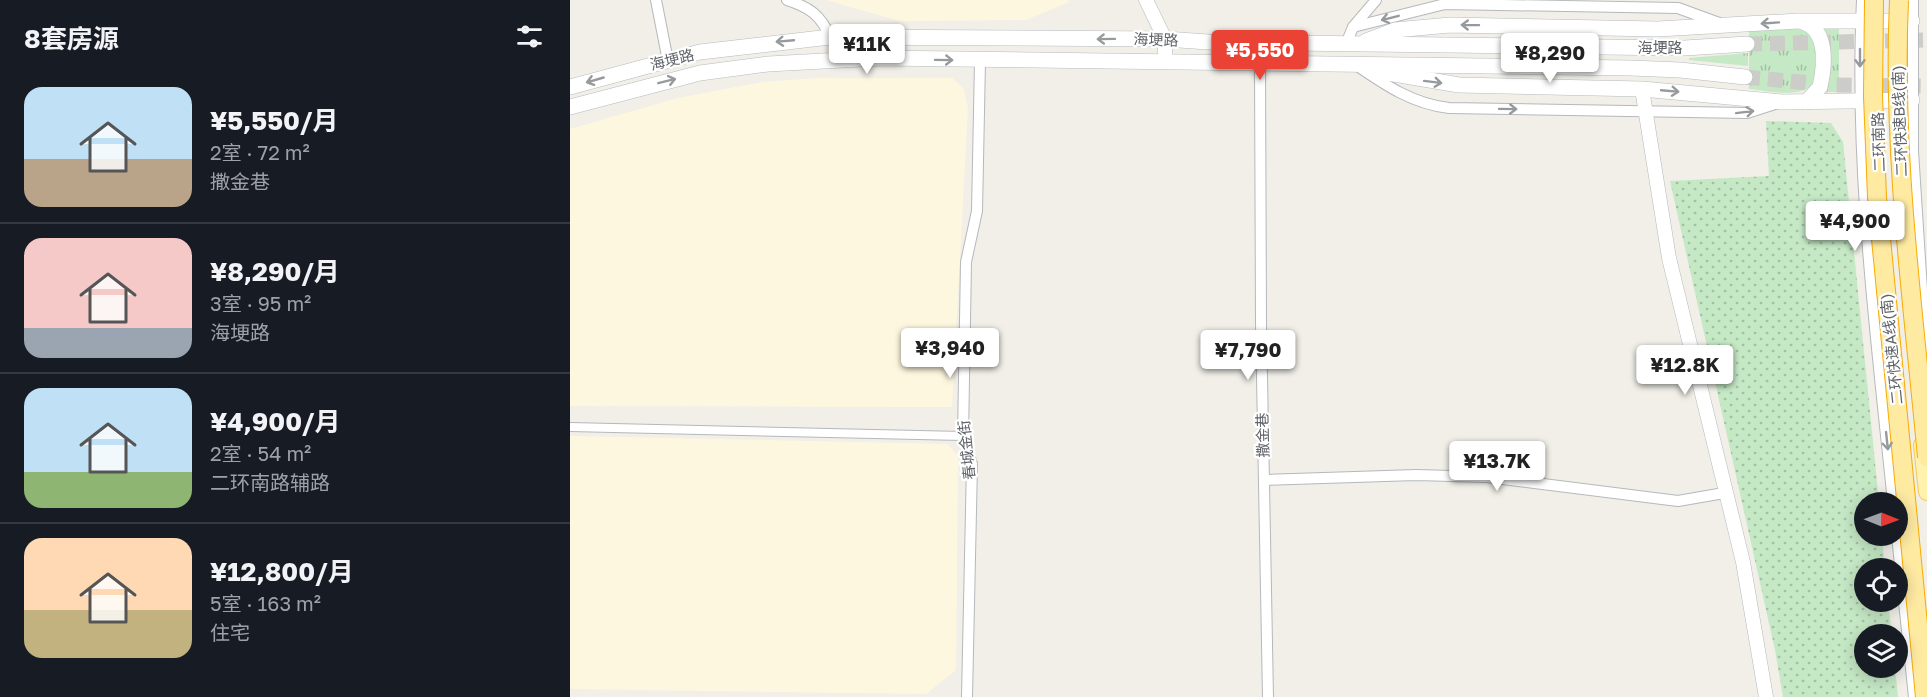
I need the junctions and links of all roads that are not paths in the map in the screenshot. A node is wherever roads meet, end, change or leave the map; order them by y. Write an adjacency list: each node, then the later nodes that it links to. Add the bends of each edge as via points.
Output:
1 (656, 0): 18 (street)
2 (1146, 0): 15 (street)
3 (1376, 0): 13 (street)
4 (1862, 0): 10 (street)
5 (1876, 0): 10 (main road, 二环南路); 47 (highway, 二环快速A线(南), one-way to 47, bridge, via 1873,96 1879,217)
6 (1898, 0): 11 (main road, 二环南路); 36 (highway, 二环快速B线(南), bridge, via 1902,195)
7 (1913, 0): 11 (street)
8 (795, 1): 14 (street, via 823,21)
9 (1798, 21): 10 (main road); 12 (main road, one-way to 12); 30 (main road, via 1818,30 1822,39 1820,87)
10 (1869, 21): 11 (main road); 28 (main road, 二环南路)
11 (1904, 21): 26 (street); 27 (main road, 二环南路)
12 (1726, 26): 13 (street, one-way to 13, via 1678,8 1445,4); 16 (main road, one-way to 16, via 1658,29 1450,24 1395,30)
13 (1353, 27): 16 (street)
14 (830, 37): 15 (main road, 海埂路, one-way to 14); 18 (main road, 海埂路, one-way to 18, via 700,52)
15 (1165, 39): 16 (main road, 海埂路); 20 (street)
16 (1352, 44): 17 (main road, 海埂路, via 1685,48)
17 (1747, 44)
18 (668, 61): 24 (main road, 海埂路, one-way to 24)
19 (980, 61): 20 (main road, 海埂路); 31 (main road, 海埂路, one-way to 19, via 700,73 768,64 879,58); 35 (street, 春城金街, via 977,211 966,262)
20 (1165, 61): 21 (main road, 海埂路)
21 (1260, 64): 22 (main road, 海埂路); 37 (street, 撒金巷)
22 (1356, 65): 23 (main road, 海埂路, via 1640,68); 25 (main road, one-way to 25, via 1395,76 1459,85); 32 (street, one-way to 32, via 1396,91 1430,106)
23 (1745, 77)
24 (570, 87)
25 (1642, 89): 29 (main road, one-way to 29); 32 (street)
26 (1912, 99): 27 (main road); 33 (street)
27 (1895, 100): 28 (main road); 39 (main road, 二环南路, via 1900,216)
28 (1869, 101): 30 (main road); 38 (street, one-way to 38, via 1869,252); 42 (main road, 二环南路)
29 (1782, 102): 30 (main road); 32 (street, one-way to 29, via 1747,113)
30 (1806, 102)
31 (570, 107)
32 (1645, 112): 40 (street, via 1669,258)
33 (1927, 367)
34 (570, 427): 35 (street)
35 (963, 436): 43 (street, 春城金街, via 972,464)
36 (1927, 457)
37 (1264, 480): 40 (street, via 1487,477 1678,501); 44 (street, 撒金巷)
38 (1892, 492)
39 (1927, 492)
40 (1724, 493): 45 (street, via 1743,562)
41 (1898, 546): 46 (street)
42 (1927, 677)
43 (968, 697)
44 (1268, 697)
45 (1766, 697)
46 (1914, 697)
47 (1925, 697)

